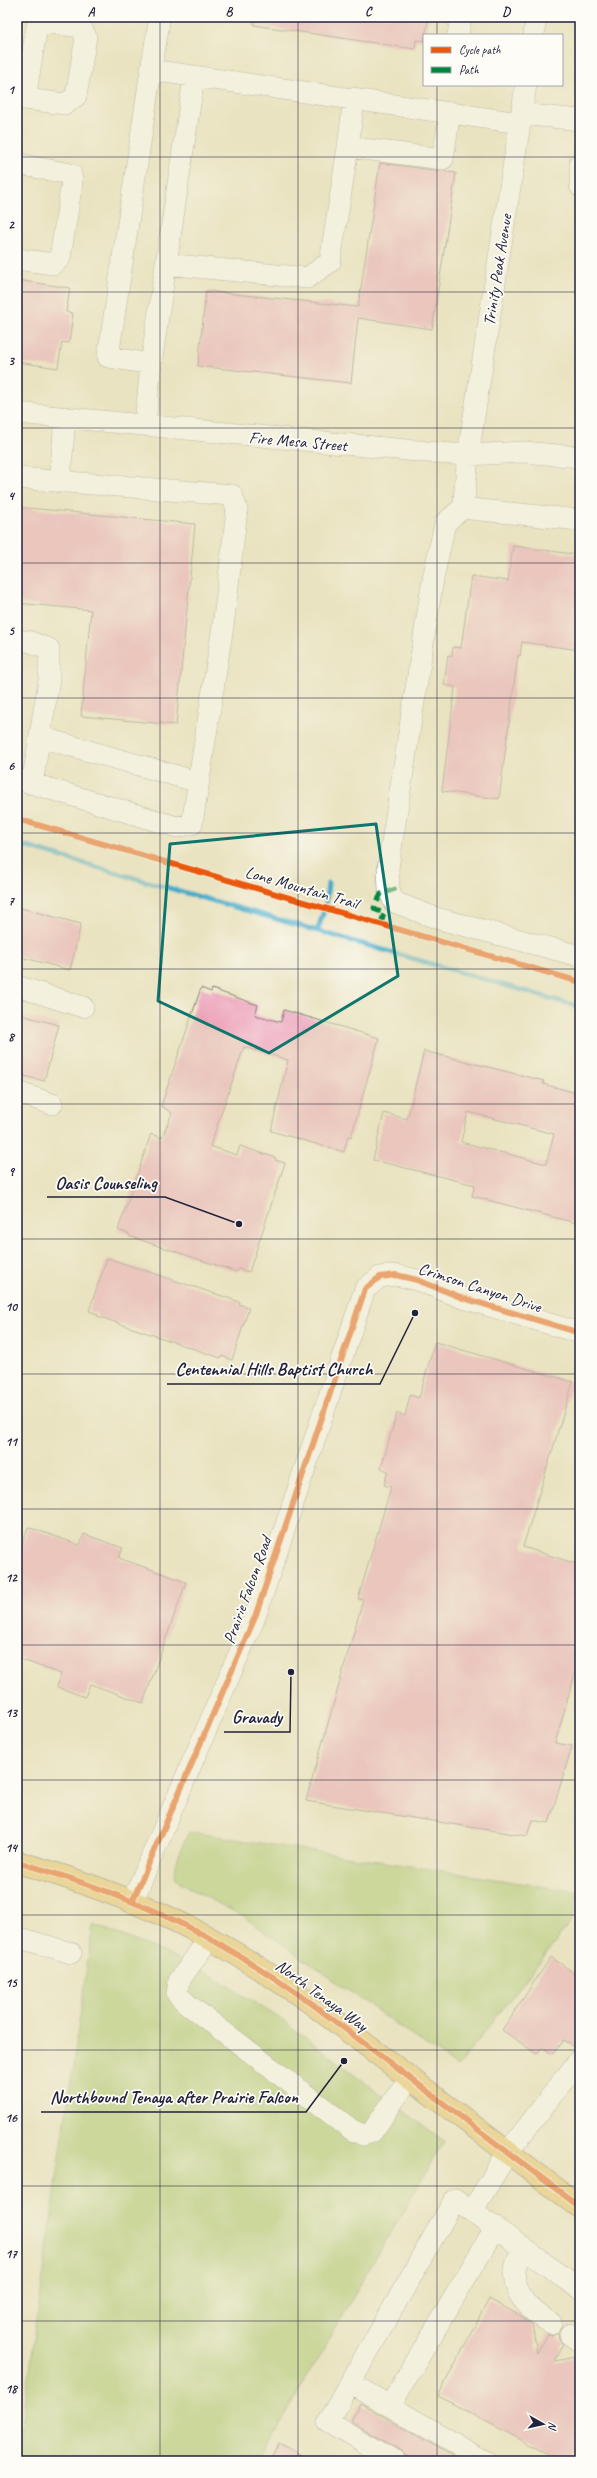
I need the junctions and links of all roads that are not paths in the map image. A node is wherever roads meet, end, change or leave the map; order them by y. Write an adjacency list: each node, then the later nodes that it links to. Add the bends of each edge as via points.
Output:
1 (461, 17): 4 (street)
2 (536, 17): 5 (street)
3 (159, 22): 6 (street)
4 (458, 34)
5 (534, 34)
6 (151, 70): 7 (street); 19 (street, via 108,357)
7 (194, 77): 9 (street); 18 (street)
8 (526, 86): 11 (street, Trinity Peak Avenue)
9 (354, 98): 10 (street); 13 (street)
10 (450, 112): 11 (street); 13 (street, via 443,159)
11 (521, 118): 12 (street); 23 (street, Trinity Peak Avenue)
12 (580, 120)
13 (348, 147): 18 (street, via 330,262 307,278)
14 (580, 163): 16 (street)
15 (17, 164): 17 (street, via 71,174 72,182 60,258 53,264)
16 (580, 186)
17 (17, 259)
18 (166, 264): 19 (street)
19 (150, 364): 22 (street)
20 (17, 413): 21 (street, Fire Mesa Street)
21 (65, 417): 22 (street, Fire Mesa Street); 26 (street)
22 (145, 425): 23 (street, Fire Mesa Street, via 252,437)
23 (468, 455): 24 (street, Fire Mesa Street, via 523,452); 27 (street, Trinity Peak Avenue)
24 (580, 457)
25 (17, 478): 26 (street)
26 (60, 482): 32 (street, via 232,495 237,510 224,619)
27 (465, 506): 28 (street, via 471,509); 33 (street, via 445,523 433,579 388,868 390,896 394,902 436,918)
28 (580, 520)
29 (17, 641): 30 (street, via 28,641 49,649 50,680)
30 (40, 737): 31 (street); 32 (street)
31 (24, 781): 32 (street, via 177,827 192,824)
32 (198, 782)
33 (580, 956)
34 (17, 986): 35 (street)
35 (82, 1007)
36 (17, 1092): 37 (street)
37 (52, 1104)
38 (372, 1281): 39 (street, Crimson Canyon Drive, via 396,1275 417,1280 463,1298); 41 (street, Prairie Falcon Road, via 365,1289 350,1330 255,1617)
39 (580, 1333)
40 (17, 1862): 41 (main road, North Tenaya Way)
41 (132, 1902): 43 (main road, North Tenaya Way)
42 (17, 1937): 44 (street)
43 (209, 1938): 46 (main road, North Tenaya Way, via 307,2000); 46 (street, via 179,1981 177,1994 352,2130 363,2135 372,2132)
44 (70, 1953)
45 (580, 2059): 47 (street)
46 (410, 2077): 47 (main road, North Tenaya Way)
47 (508, 2152): 48 (main road, North Tenaya Way); 49 (street)
48 (577, 2199)
49 (472, 2211): 50 (street); 54 (street, via 455,2199)
50 (495, 2228): 51 (street); 55 (street)
51 (524, 2248): 52 (street); 53 (street, via 517,2259 514,2272 516,2290 525,2303)
52 (580, 2289)
53 (551, 2323)
54 (350, 2383): 55 (street); 56 (street, via 328,2422)
55 (390, 2406): 57 (street)
56 (395, 2461)
57 (485, 2461)

